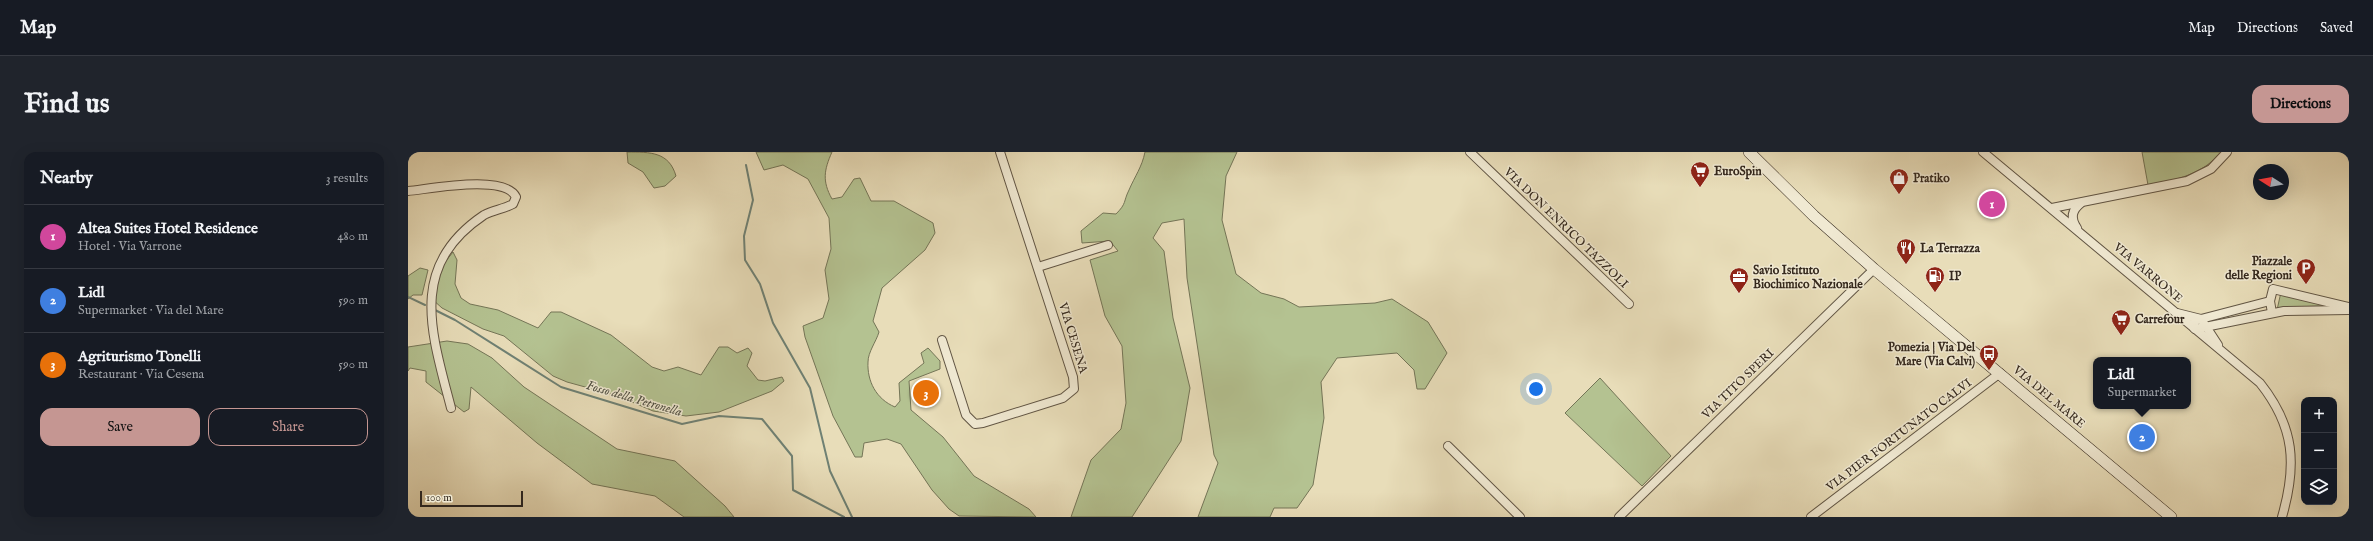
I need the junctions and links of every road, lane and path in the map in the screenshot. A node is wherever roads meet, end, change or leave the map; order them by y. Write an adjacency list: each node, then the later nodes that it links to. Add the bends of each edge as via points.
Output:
1 (1000, 152): 11 (street, VIA CESENA)
2 (1470, 152): 14 (street, VIA DON ENRICO TAZZOLI)
3 (1749, 152): 12 (main road, VIA DEL MARE, via 1816,218)
4 (1983, 152): 8 (street, VIA VARRONE)
5 (2227, 152): 7 (street, via 2211,169 2187,181)
6 (408, 191): 27 (street, via 487,184 506,189 516,197 513,204 492,211 479,219 452,242 438,259 430,282 429,309 432,334)
7 (2081, 203): 8 (street); 9 (street, via 2073,215 2073,221)
8 (2052, 208): 9 (street, VIA VARRONE)
9 (2079, 230): 17 (street, VIA VARRONE)
10 (1108, 245): 11 (street)
11 (1038, 267): 23 (street, VIA CESENA, via 1073,377 1074,387 1070,394 984,423 973,423 965,412)
12 (1874, 269): 26 (main road, VIA DEL MARE); 30 (street, VIA TITO SPERI)
13 (2270, 301): 15 (street, via 2273,289); 18 (street); 19 (street)
14 (1628, 304)
15 (2332, 307): 16 (street); 18 (street)
16 (2349, 309)
17 (2175, 312): 19 (street); 22 (street, VIA VARRONE)
18 (2272, 313): 20 (street)
19 (2201, 319): 21 (street); 22 (street, via 2196,321)
20 (2221, 324): 21 (street); 24 (street, via 2216,331)
21 (2208, 327): 22 (street); 24 (street)
22 (2195, 329): 25 (street, VIA VARRONE)
23 (942, 340)
24 (2216, 340): 25 (street)
25 (2221, 350): 33 (street, VIA VARRONE, via 2260,383 2275,403 2286,426 2292,465)
26 (2000, 373): 31 (street, VIA PIER FORTUNATO CALVI); 32 (main road, VIA DEL MARE)
27 (451, 408)
28 (1448, 446): 29 (street)
29 (1520, 517)
30 (1620, 517)
31 (1811, 517)
32 (2171, 517)
33 (2282, 517)

